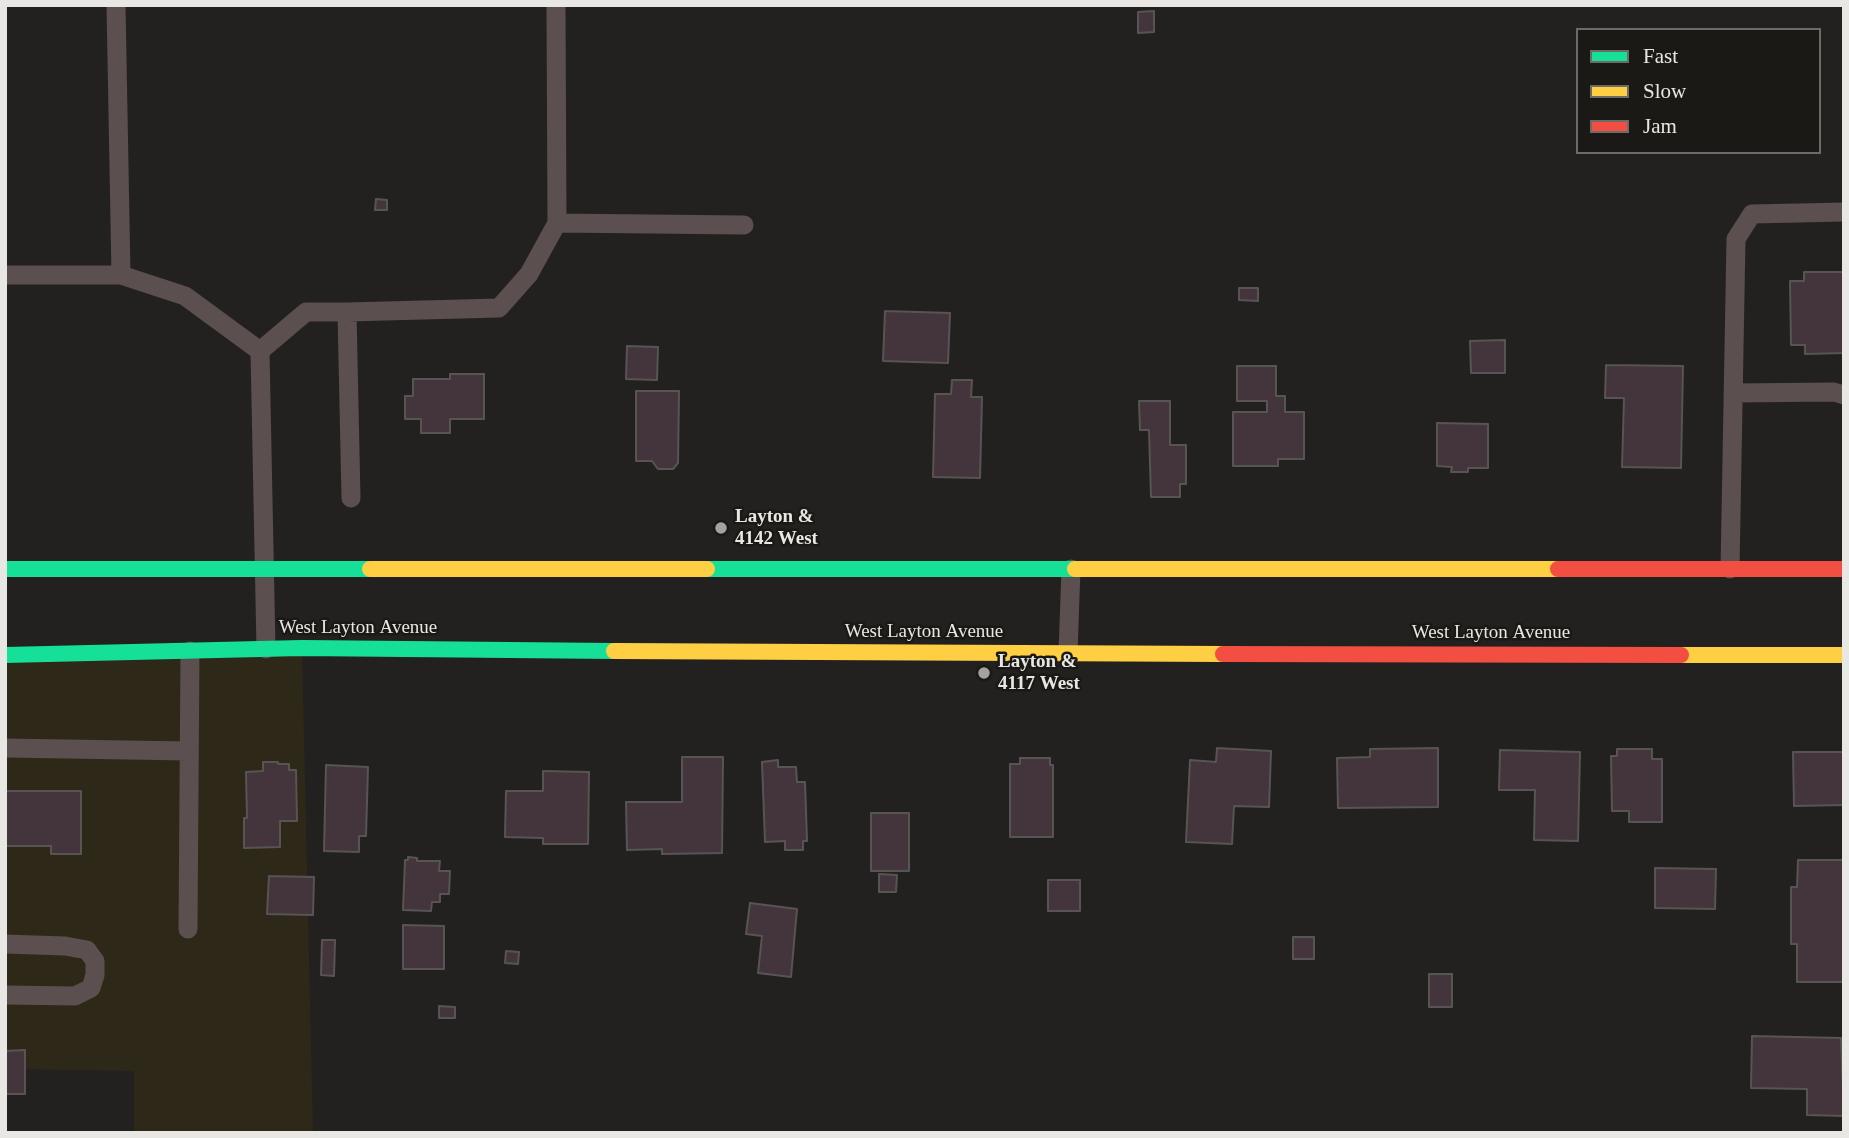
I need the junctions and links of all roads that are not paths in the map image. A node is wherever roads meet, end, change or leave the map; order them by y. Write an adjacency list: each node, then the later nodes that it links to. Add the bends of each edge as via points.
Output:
1 (116, 5): 7 (lane)
2 (556, 5): 4 (lane)
3 (1844, 212): 10 (lane, via 1752,215 1736,239)
4 (557, 223): 5 (lane); 8 (lane, via 530,274 499,308)
5 (744, 225)
6 (5, 275): 7 (lane)
7 (121, 275): 9 (lane, via 185,296)
8 (347, 312): 9 (lane, via 306,312); 12 (lane)
9 (260, 351): 14 (lane)
10 (1733, 393): 11 (lane); 16 (lane)
11 (1844, 395)
12 (351, 498)
13 (5, 569): 14 (main road)
14 (265, 569): 15 (main road); 18 (lane)
15 (1071, 569): 16 (main road); 20 (lane)
16 (1730, 569): 17 (main road)
17 (1844, 569)
18 (266, 649): 19 (main road, West Layton Avenue); 20 (main road, West Layton Avenue)
19 (190, 651): 21 (main road, West Layton Avenue); 24 (lane)
20 (1068, 653): 22 (main road, West Layton Avenue)
21 (5, 655)
22 (1844, 655)
23 (5, 748): 24 (lane)
24 (189, 751): 25 (lane)
25 (188, 929)
26 (5, 944): 27 (lane, via 87,950 95,961 95,975 91,988 75,996)
27 (5, 995)

